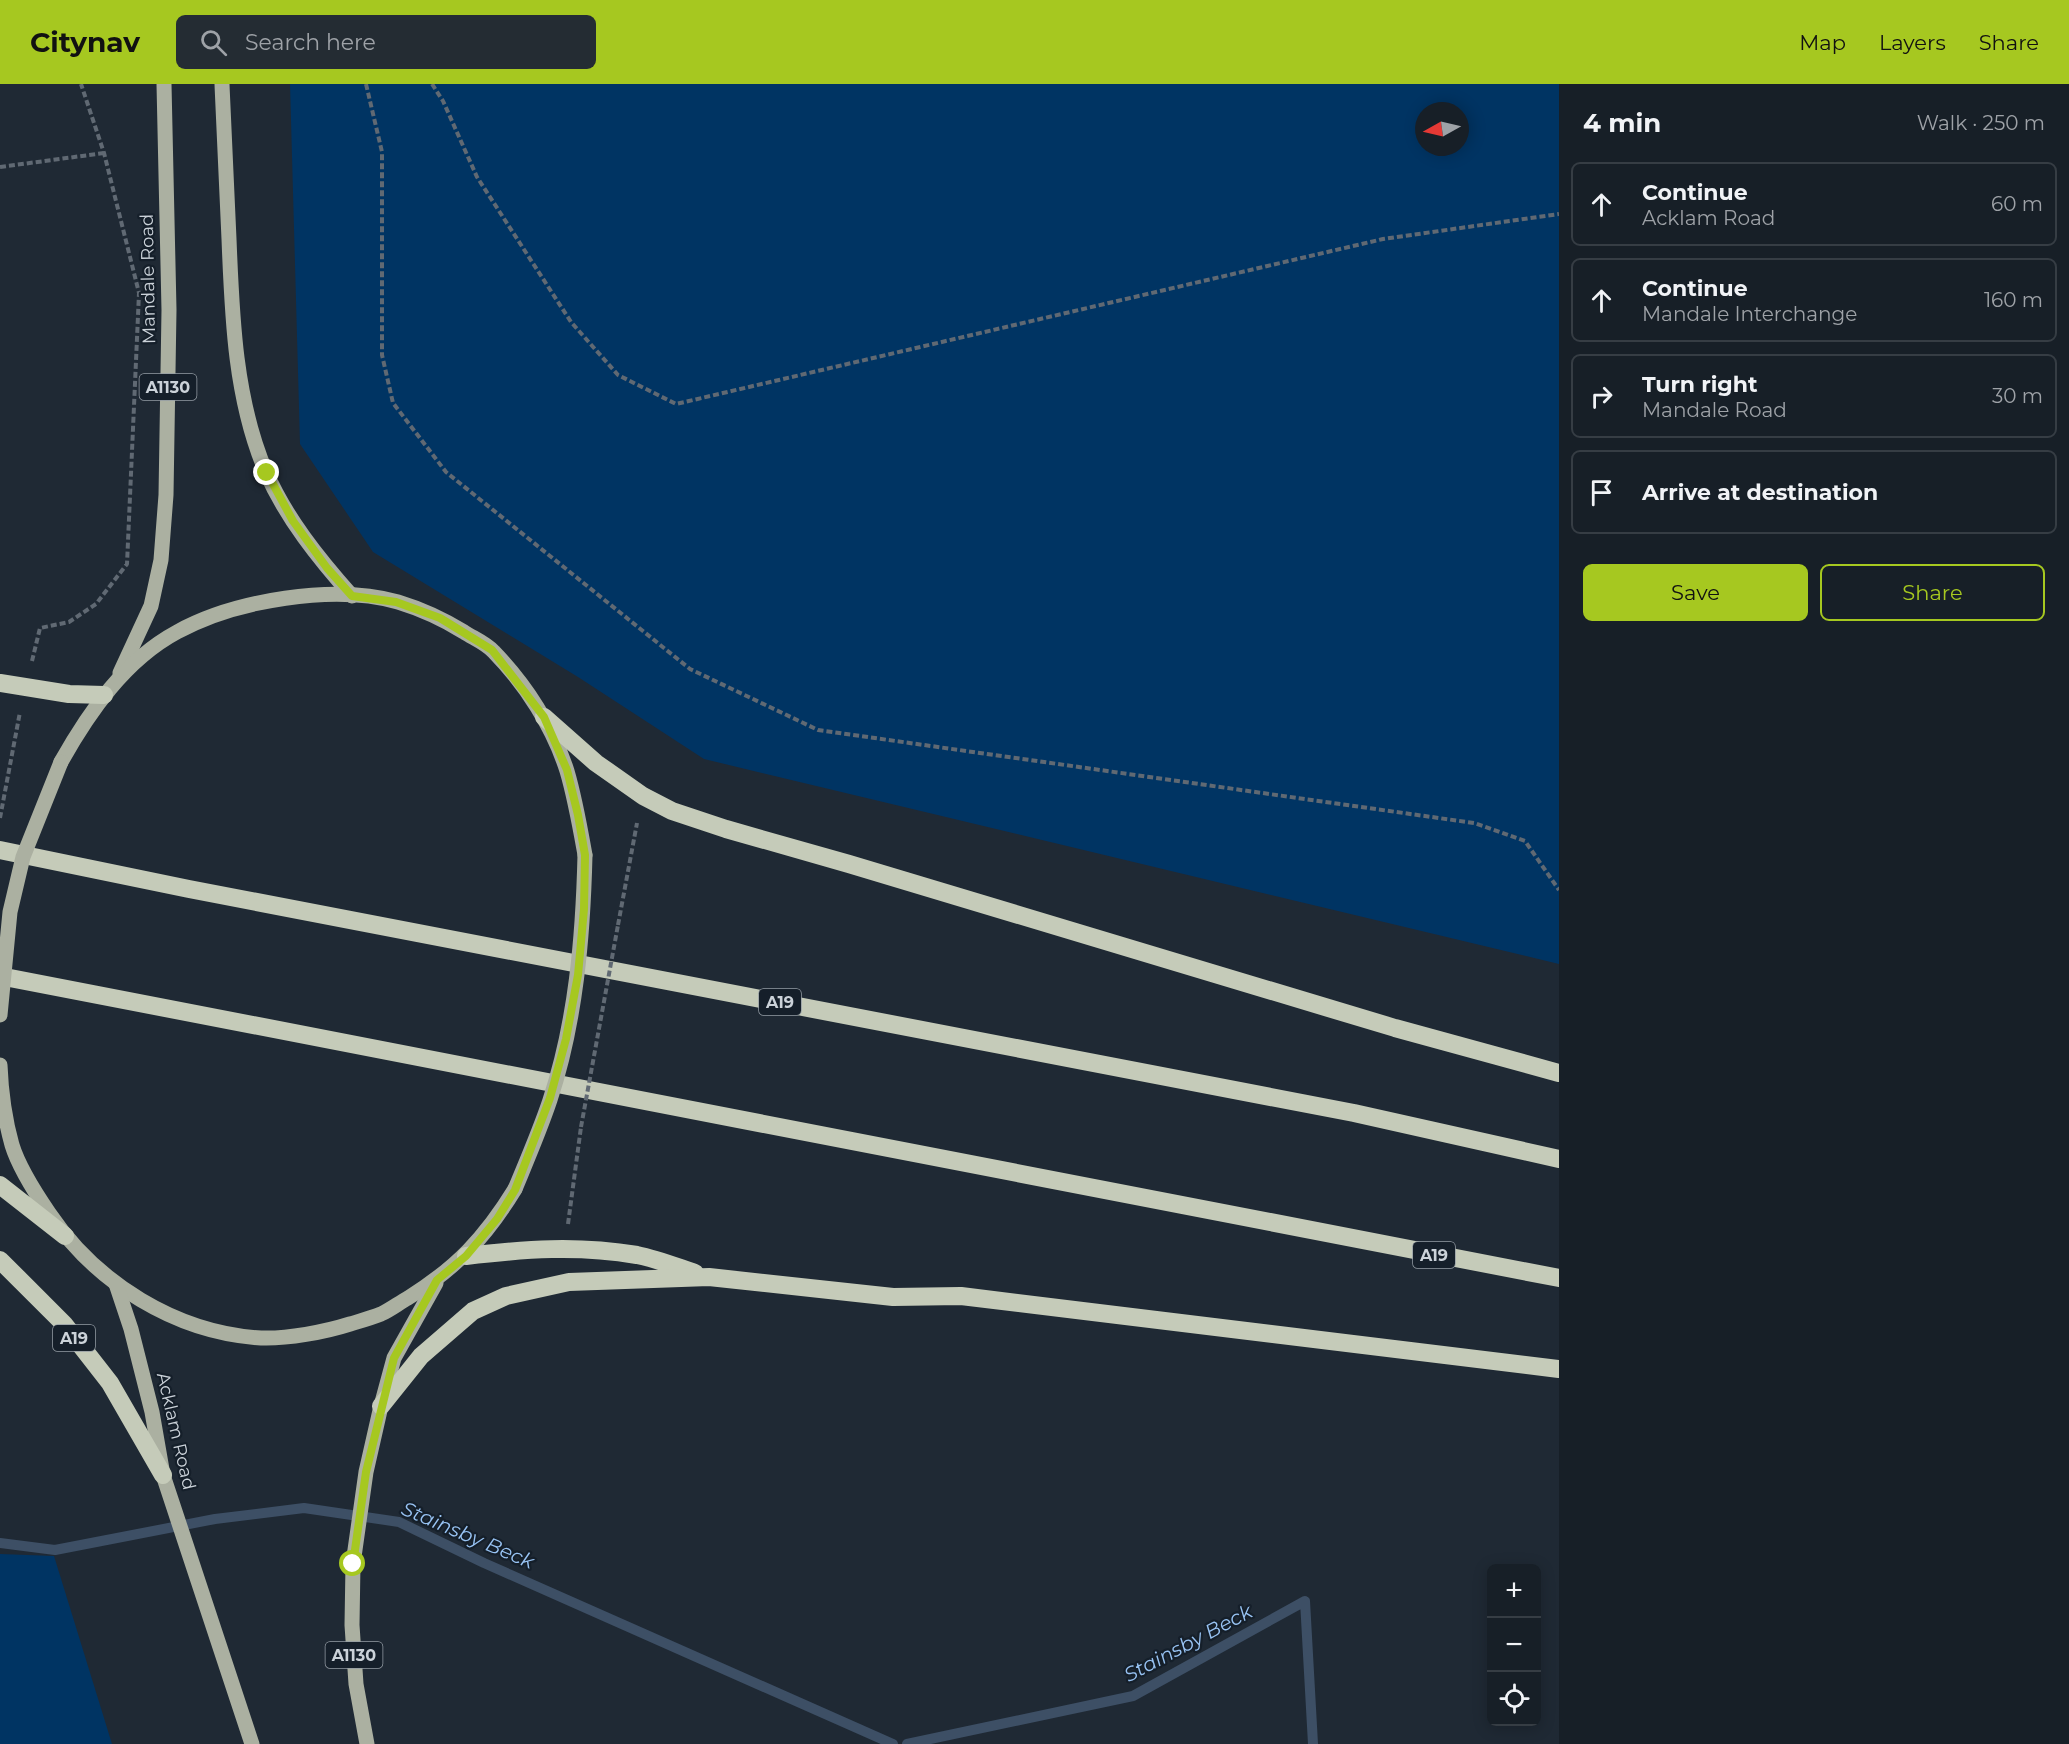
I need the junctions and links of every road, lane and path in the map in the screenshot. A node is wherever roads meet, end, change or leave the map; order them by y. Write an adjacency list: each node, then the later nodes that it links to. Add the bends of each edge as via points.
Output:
1 (81, 84): 6 (path)
2 (164, 84): 12 (main road, Mandale Road / A1130, via 169,310 161,560 151,606)
3 (222, 84): 9 (main road, via 231,302 248,421 267,473 293,521)
4 (366, 84): 17 (path, via 382,152 382,355 393,404 446,472 690,669 818,730 1474,823 1525,841)
5 (432, 84): 8 (path, via 477,177 571,322 618,375 676,404 1383,239)
6 (104, 153): 7 (path); 11 (path, via 139,293 127,564 96,604 69,622 40,628)
7 (0, 167)
8 (1559, 214)
9 (352, 596): 12 (main road, via 265,602 212,616 176,632 141,657); 13 (main road, via 396,602 440,618 492,650)
10 (0, 683): 11 (highway)
11 (27, 688): 12 (highway, via 69,694); 15 (path, via 18,716)
12 (110, 688): 19 (main road, bridge, via 61,762 23,857 10,912)
13 (544, 717): 14 (highway, via 596,763); 27 (main road, bridge, via 567,770 585,855 578,975 550,1098 515,1190)
14 (643, 796): 21 (highway, via 672,811 726,829); 26 (path, bridge, via 581,1127)
15 (0, 818)
16 (0, 850): 23 (highway, A19, via 1354,1113)
17 (1559, 890)
18 (0, 976): 30 (highway, A19)
19 (0, 1015)
20 (0, 1065): 22 (main road)
21 (1559, 1073)
22 (0, 1081): 25 (main road, via 13,1147 34,1190)
23 (1559, 1159)
24 (0, 1185): 25 (highway)
25 (65, 1236): 32 (main road, via 87,1261)
26 (564, 1248): 27 (highway); 29 (highway, via 639,1256)
27 (466, 1256): 31 (main road)
28 (0, 1260): 35 (highway, A19, via 64,1324 110,1383)
29 (709, 1277): 33 (highway, via 893,1297 961,1296); 34 (highway, via 569,1282 506,1296 473,1311 421,1356)
30 (1559, 1278)
31 (437, 1280): 32 (main road, via 381,1314 326,1331 262,1338 224,1333 168,1316); 34 (main road, A1130, via 394,1358)
32 (116, 1284): 35 (main road, Acklam Road, via 147,1391)
33 (1559, 1369)
34 (381, 1406): 37 (main road, A1130, via 366,1472 353,1564 356,1684)
35 (163, 1475): 36 (main road, Acklam Road)
36 (252, 1744)
37 (367, 1744)

